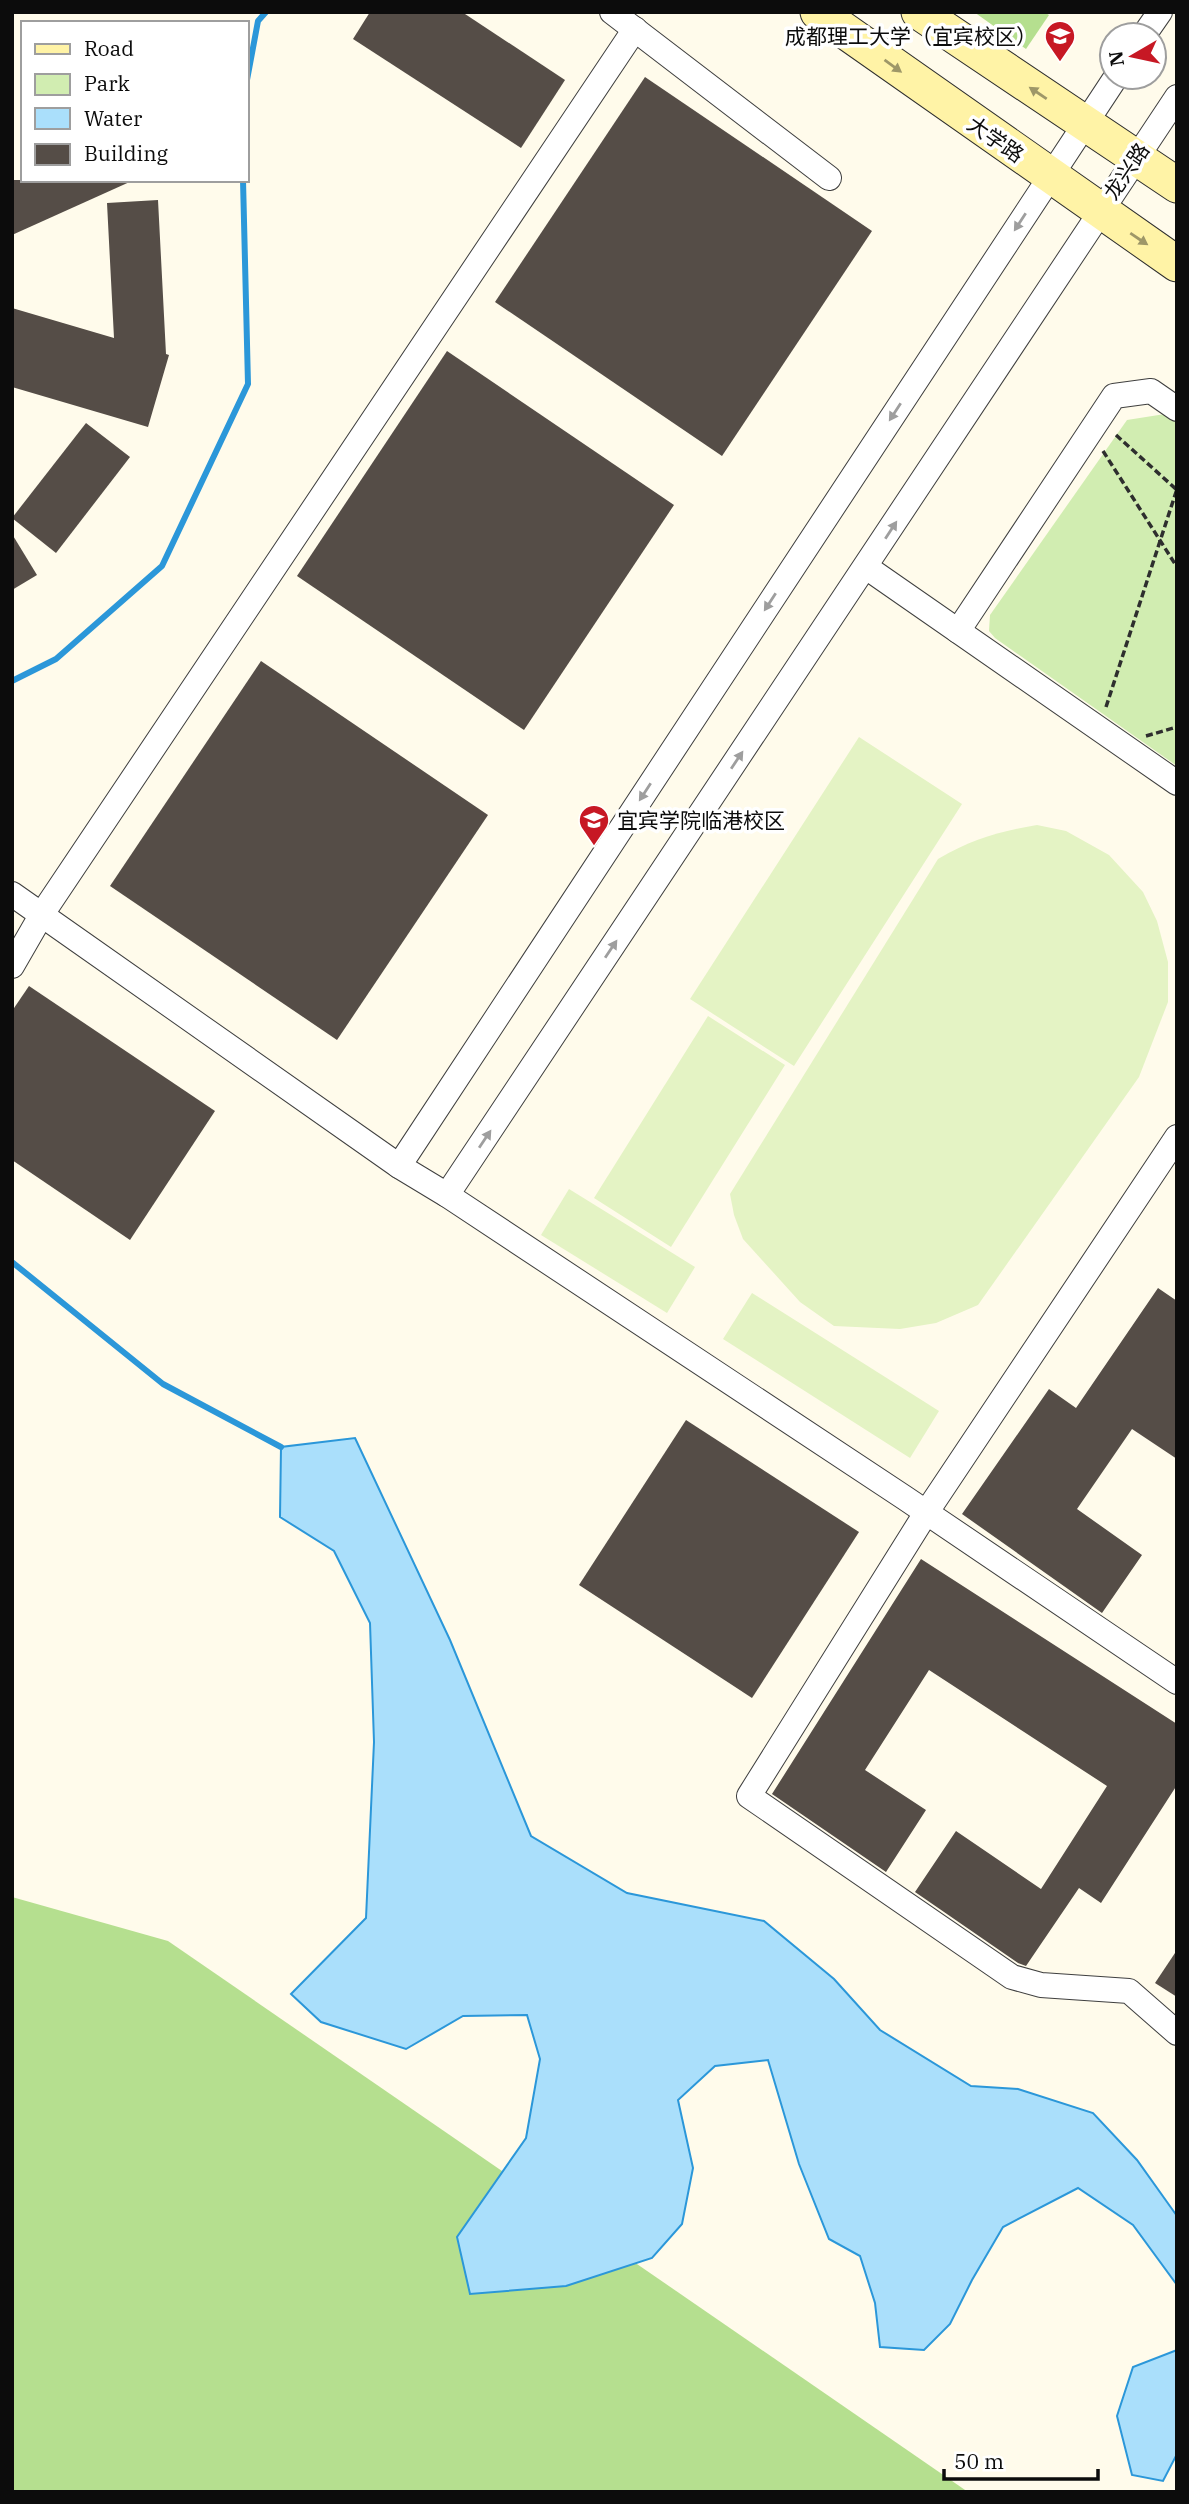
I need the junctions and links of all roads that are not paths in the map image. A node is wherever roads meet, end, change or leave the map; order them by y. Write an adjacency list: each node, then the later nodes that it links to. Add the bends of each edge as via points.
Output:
1 (612, 12): 4 (street)
2 (818, 12): 9 (main road, 大学路, one-way to 9)
3 (919, 12): 7 (main road, one-way to 3)
4 (635, 29): 10 (street); 19 (street)
5 (1107, 91): 7 (street)
6 (1177, 97): 8 (street, 龙兴路)
7 (1085, 124): 8 (main road); 9 (street)
8 (1135, 158): 11 (main road); 12 (street, 龙兴路)
9 (1049, 177): 12 (main road, 大学路); 22 (street, one-way to 22)
10 (829, 178)
11 (1177, 186)
12 (1099, 211): 13 (main road, 大学路, one-way to 13); 15 (street, 龙兴路, one-way to 12)
13 (1177, 264)
14 (1177, 408): 16 (street, via 1151,391 1114,396)
15 (866, 567): 16 (street); 23 (street, 龙兴路, one-way to 15)
16 (958, 631): 17 (street)
17 (1177, 783)
18 (12, 894): 19 (street)
19 (42, 914): 20 (street); 22 (street)
20 (12, 966)
21 (1177, 1137): 24 (street)
22 (399, 1166): 23 (street)
23 (447, 1195): 24 (street)
24 (926, 1513): 25 (street); 26 (street, via 749,1796 1012,1977 1041,1985 1129,1991)
25 (1177, 1682)
26 (1177, 2033)

